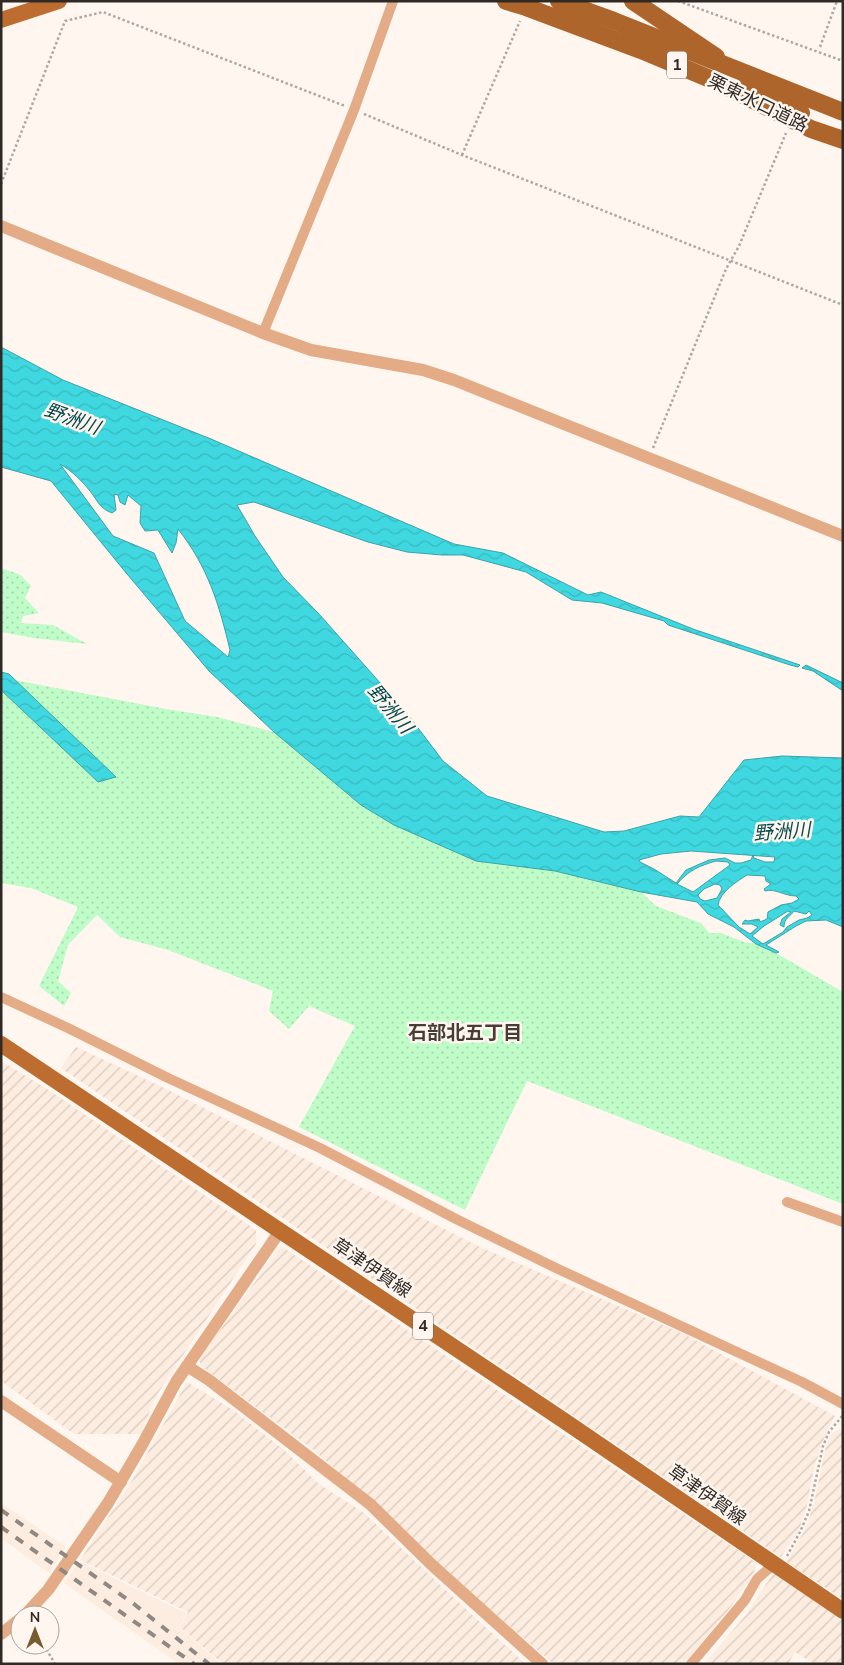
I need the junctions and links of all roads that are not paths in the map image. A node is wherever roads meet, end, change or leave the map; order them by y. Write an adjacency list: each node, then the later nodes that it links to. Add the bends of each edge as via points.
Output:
1 (59, 1): 6 (main road)
2 (393, 1): 10 (street, via 354,110)
3 (506, 1): 8 (highway, 栗東水口道路 / 1, via 641,50 811,129)
4 (559, 1): 7 (highway, 栗東水口道路 / 1, bridge)
5 (633, 1): 8 (highway, 1, via 730,68)
6 (1, 20)
7 (843, 112)
8 (843, 139)
9 (1, 226): 10 (street)
10 (263, 333): 11 (street, via 311,350 423,370 454,380)
11 (843, 536)
12 (1, 997): 18 (street, via 320,1148 558,1269)
13 (1, 1044): 16 (main road, 草津伊賀線 / 4)
14 (787, 1202): 15 (street)
15 (843, 1222)
16 (280, 1231): 17 (street); 21 (main road, 草津伊賀線 / 4)
17 (187, 1366): 20 (street); 24 (street, via 370,1504)
18 (843, 1404)
19 (3, 1407): 20 (street)
20 (121, 1482): 22 (street, via 48,1590)
21 (773, 1564): 23 (main road, 草津伊賀線 / 4); 25 (street, via 757,1579 745,1600)
22 (34, 1605)
23 (843, 1612)
24 (542, 1664)
25 (690, 1664)

